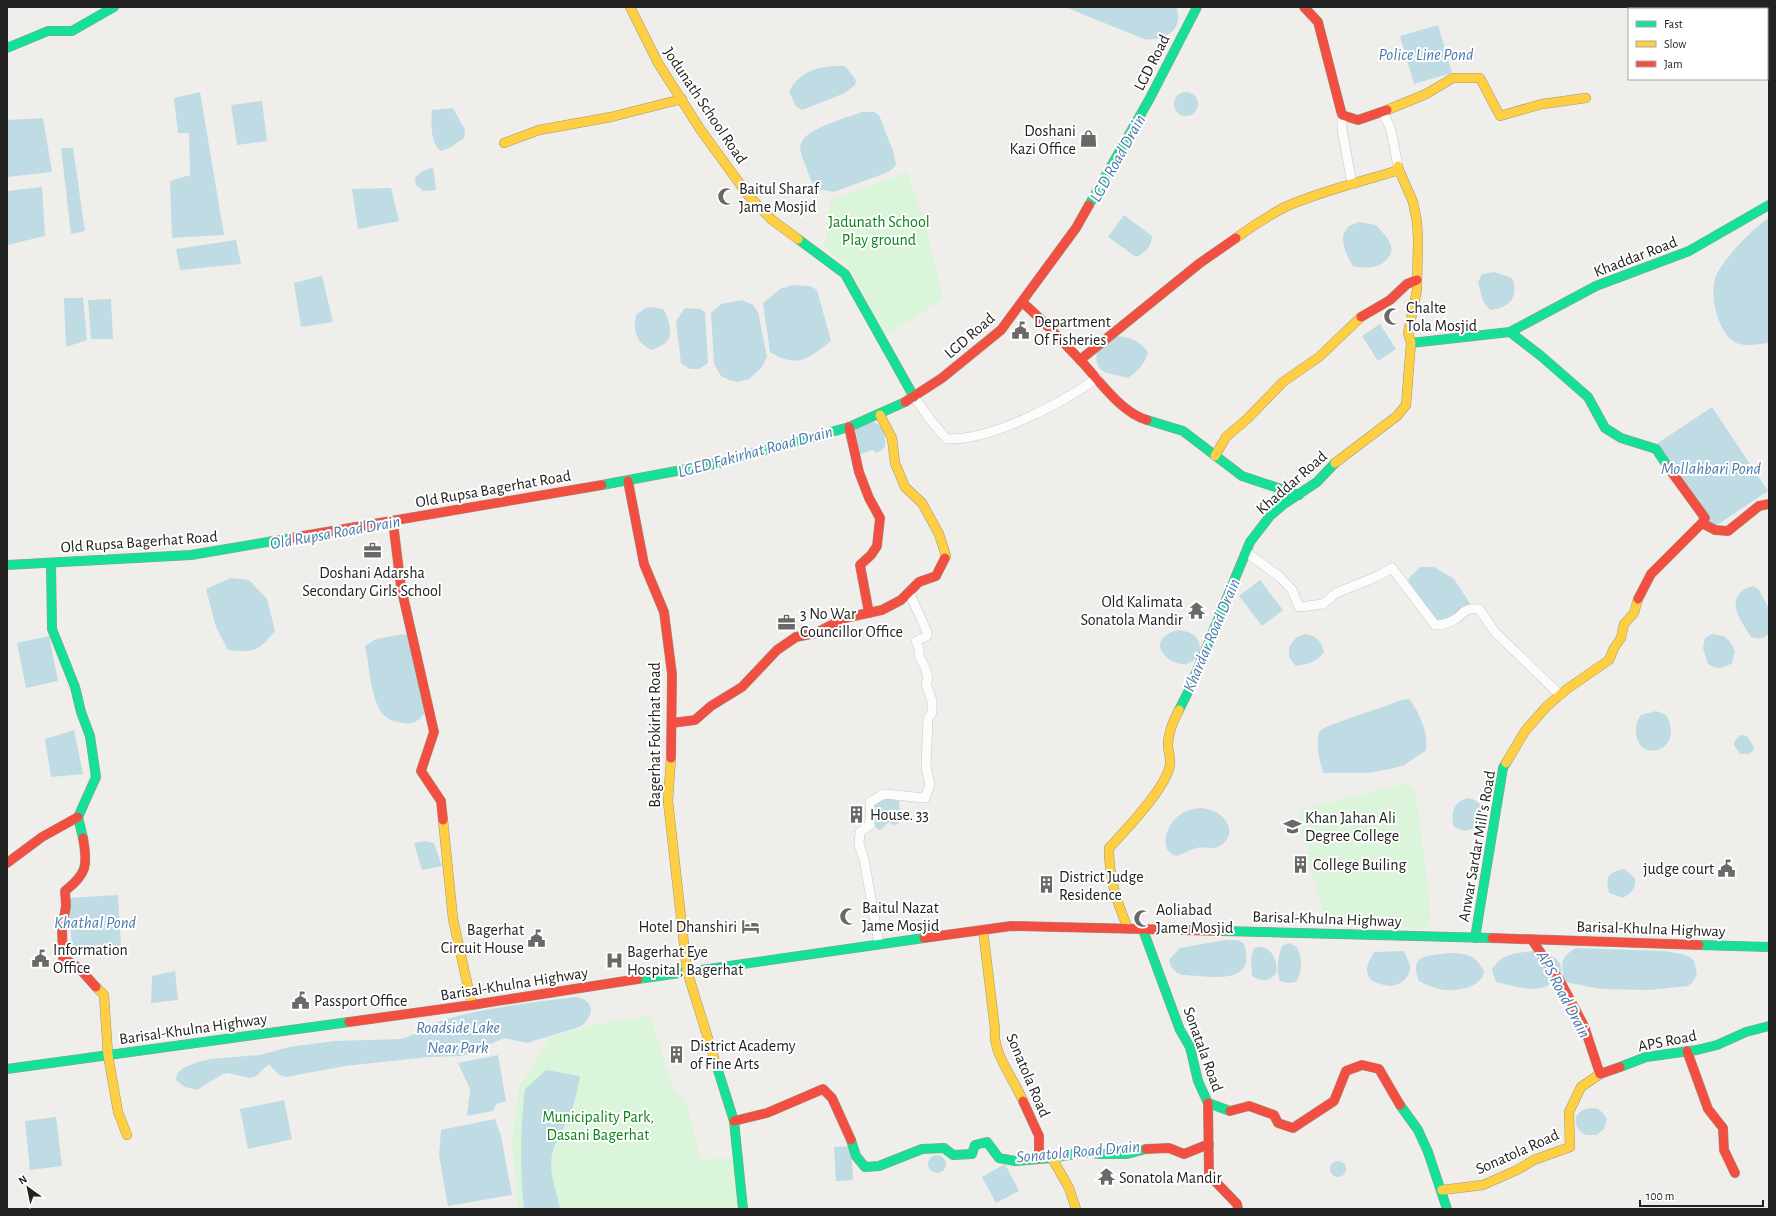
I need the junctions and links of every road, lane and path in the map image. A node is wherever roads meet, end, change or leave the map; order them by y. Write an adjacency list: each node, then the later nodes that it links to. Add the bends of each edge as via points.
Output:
1 (114, 7): 5 (main road, via 72,31 48,31)
2 (630, 7): 7 (main road, Jodunath School Road, via 658,63)
3 (1197, 7): 15 (main road, LGD Road, via 1150,98 1076,228)
4 (1304, 7): 9 (main road, via 1318,22)
5 (7, 48)
6 (1586, 98): 8 (main road, via 1542,104 1500,116 1480,78 1453,78 1426,94)
7 (682, 99): 10 (main road, via 516,137); 20 (main road, Jodunath School Road, via 700,129 765,214 845,274)
8 (1383, 112): 9 (main road, via 1358,120); 11 (street, via 1391,130)
9 (1342, 115): 12 (street, via 1342,129)
10 (504, 143)
11 (1399, 168): 12 (main road); 14 (main road, Khaddar Road, via 1413,202 1417,222)
12 (1352, 184): 18 (main road, via 1284,208 1254,225 1200,263)
13 (1769, 205): 16 (main road, Khaddar Road, via 1689,251 1596,286)
14 (1417, 280): 17 (main road, Khaddar Road, via 1408,333); 23 (main road, via 1407,284 1390,300 1361,317 1319,357 1283,382 1247,419 1226,436)
15 (1022, 302): 18 (main road, via 1043,320); 20 (main road, LGD Road, via 1001,330 942,378)
16 (1510, 332): 17 (main road); 28 (main road, via 1588,397 1605,428 1622,438 1656,450 1702,513 1705,518)
17 (1411, 343): 25 (main road, Khaddar Road, via 1406,405 1397,416 1334,464 1317,482)
18 (1080, 360): 19 (main road)
19 (1097, 378): 20 (street, via 1068,397 1018,421 990,432 958,439 948,439); 23 (main road, via 1136,418 1183,431)
20 (914, 397): 21 (main road, LGD Road)
21 (880, 415): 22 (main road, LGD Road); 32 (main road, via 892,438 895,463 906,487 922,503 946,556 936,576 919,582)
22 (849, 427): 24 (main road, LGD Road, via 719,463); 33 (main road, via 859,472 880,518 877,546 860,565)
23 (1215, 456): 25 (main road, via 1242,476)
24 (628, 481): 30 (main road, Old Rupsa Bagerhat Road, via 191,555); 35 (main road, Bagerhat Fokirhat Road, via 644,564 664,612 672,674)
25 (1299, 495): 29 (main road, Khaddar Road, via 1270,516 1250,542)
26 (1769, 504): 28 (main road, via 1759,506 1728,531 1715,530)
27 (393, 522): 46 (main road, via 401,586 434,732 421,771 442,801 453,919)
28 (1702, 524): 34 (main road, Anwar Sardar Mill's Road, via 1652,574 1639,594 1634,613 1624,624 1621,638 1609,660)
29 (1246, 552): 34 (street, via 1292,590 1298,606 1323,604 1336,593 1392,568 1435,625 1444,625 1455,620 1470,608 1479,609 1496,632); 38 (main road, Khaddar Road, via 1189,690 1171,725 1168,744 1170,764 1165,777 1150,801 1109,848 1108,869 1114,896)
30 (50, 563): 31 (main road, Old Rupsa Bagerhat Road); 36 (main road, via 52,629 90,736 96,778)
31 (7, 565)
32 (909, 592): 33 (main road, via 901,600 882,610); 43 (street, via 927,632 927,636 916,641 928,678 926,683 932,701 932,713 928,718 926,767 930,785 925,798 884,794 877,796 870,802 870,825 860,832 859,844)
33 (869, 613): 35 (main road, via 835,622 816,634 796,637 777,650 742,687 711,706 696,720)
34 (1560, 696): 41 (main road, Anwar Sardar Mill's Road, via 1531,723 1503,768)
35 (672, 723): 45 (main road, Bagerhat Fokirhat Road, via 668,801)
36 (78, 817): 37 (main road, via 42,837); 49 (main road, via 87,859 79,880 65,891 63,958 79,968 104,995)
37 (7, 863)
38 (1128, 928): 39 (main road, Barisal-Khulna Highway, via 1011,926); 40 (main road, Barisal-Khulna Highway)
39 (983, 930): 43 (main road, Barisal-Khulna Highway); 57 (main road, Sonatola Road, via 994,1038 1038,1136)
40 (1143, 930): 41 (main road, Barisal-Khulna Highway); 52 (main road, Sonatala Road, via 1180,1030 1190,1047 1198,1081)
41 (1475, 938): 42 (main road, Barisal-Khulna Highway)
42 (1532, 940): 44 (main road, Barisal-Khulna Highway); 51 (main road, via 1560,980 1584,1026)
43 (879, 944): 45 (main road, Barisal-Khulna Highway)
44 (1769, 947)
45 (687, 971): 46 (main road, Barisal-Khulna Highway); 53 (main road, Bagerhat Fokirhat Road)
46 (472, 1005): 49 (main road, Barisal-Khulna Highway)
47 (1769, 1026): 48 (main road, APS Road, via 1746,1032 1717,1045)
48 (1688, 1051): 51 (main road, APS Road, via 1646,1057); 58 (main road, via 1708,1108 1723,1128 1724,1150)
49 (108, 1055): 50 (main road, Barisal-Khulna Highway); 54 (main road, via 118,1112)
50 (7, 1069)
51 (1600, 1074): 59 (main road, Sonatola Road, via 1581,1087 1569,1112 1570,1147 1534,1160 1483,1185)
52 (1208, 1103): 55 (main road); 59 (main road, Sonatala Road, via 1229,1111 1249,1106 1274,1115 1278,1123 1293,1128 1334,1101 1346,1071 1360,1064 1374,1067 1378,1069 1418,1130)
53 (734, 1121): 57 (main road, via 767,1113 822,1089 832,1098 848,1131 856,1156 866,1168 879,1166 922,1149 944,1148 954,1155 972,1154 975,1145 987,1142 999,1158); 60 (main road, Bagerhat Fokirhat Road)
54 (127, 1134)
55 (1209, 1144): 56 (main road, via 1184,1154 1169,1148 1149,1148 1127,1154 1084,1152); 62 (main road, via 1209,1175 1237,1204)
56 (1052, 1158): 57 (main road); 61 (main road, via 1069,1188)
57 (1039, 1159)
58 (1735, 1174)
59 (1442, 1190): 63 (main road, Sonatala Road)
60 (744, 1209)
61 (1076, 1209)
62 (1238, 1209)
63 (1447, 1209)

